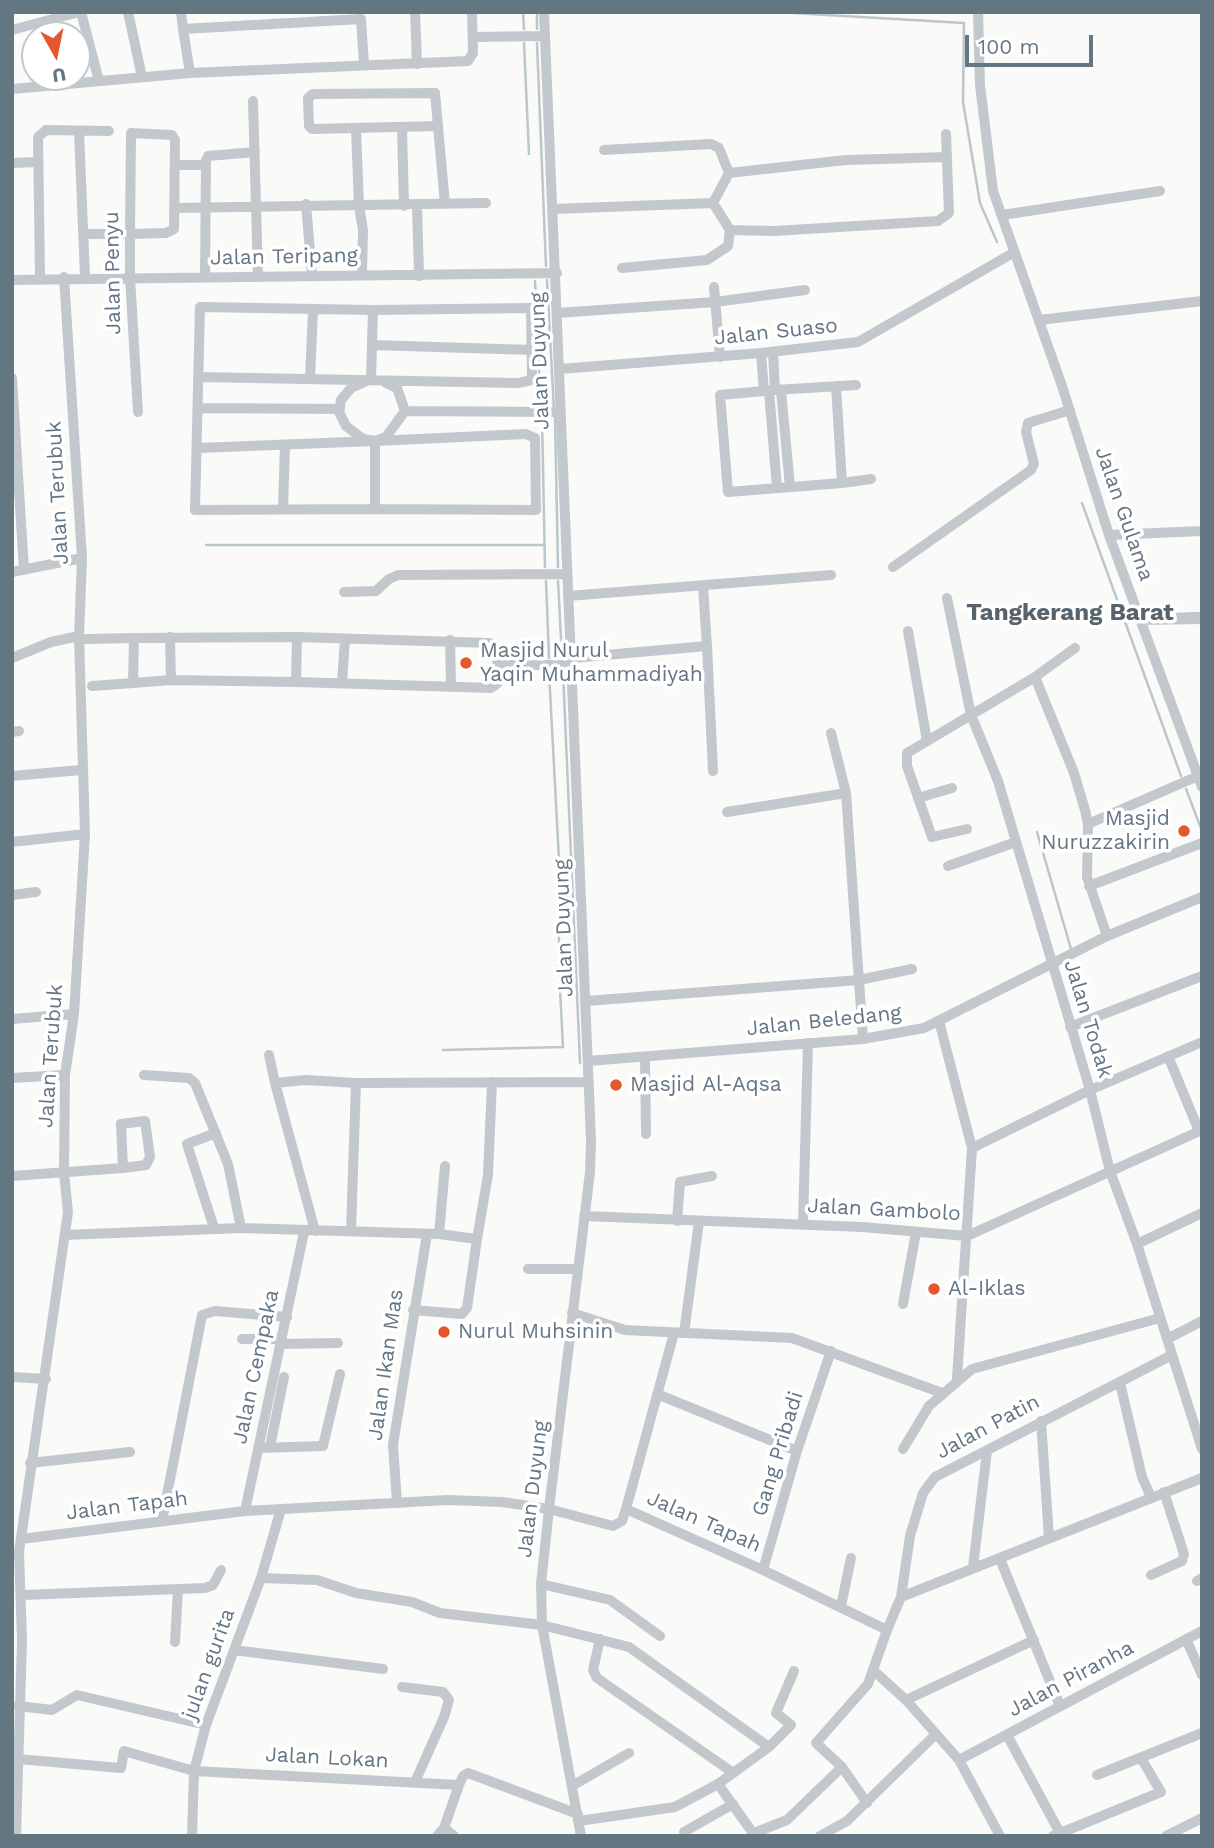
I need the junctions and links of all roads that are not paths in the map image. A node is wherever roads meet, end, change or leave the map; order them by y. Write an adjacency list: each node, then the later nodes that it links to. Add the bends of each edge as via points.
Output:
1 (80, 12): 9 (street); 18 (street)
2 (128, 12): 16 (street)
3 (181, 12): 10 (street)
4 (415, 12): 14 (street)
5 (472, 12): 12 (street)
6 (544, 12): 11 (street, Jalan Duyung)
7 (978, 12): 46 (street, Jalan Gulama, via 986,153)
8 (361, 15): 10 (street); 13 (street)
9 (58, 21)
10 (183, 29): 15 (street)
11 (545, 36): 12 (street); 45 (street, Jalan Duyung)
12 (473, 37): 14 (street, via 470,61)
13 (364, 64): 14 (street); 15 (street)
14 (417, 64)
15 (190, 73): 16 (street)
16 (142, 77): 18 (street)
17 (91, 82): 18 (street)
18 (99, 82)
19 (253, 101): 27 (street)
20 (438, 126): 21 (street); 22 (street, via 434,92 309,97 311,128); 38 (street)
21 (402, 128): 22 (street); 39 (street)
22 (356, 129): 43 (street)
23 (79, 131): 24 (street); 29 (street, via 40,133); 55 (street)
24 (109, 131)
25 (946, 134): 28 (street)
26 (604, 150): 33 (street, via 711,144 719,148)
27 (255, 152): 32 (street, via 208,156); 42 (street)
28 (947, 157): 33 (street, via 846,160); 47 (street, via 949,213 938,221)
29 (38, 162): 30 (street); 61 (street)
30 (12, 163)
31 (175, 164): 32 (street); 44 (street); 49 (street, Jalan Penyu, via 172,135 131,132)
32 (205, 164): 41 (street)
33 (729, 173): 36 (street)
34 (1160, 191): 46 (street)
35 (486, 203): 38 (street)
36 (713, 203): 45 (street); 47 (street)
37 (306, 204): 42 (street); 43 (street); 53 (street)
38 (445, 204): 40 (street)
39 (404, 205): 40 (street); 43 (street)
40 (417, 205): 58 (street)
41 (205, 206): 42 (street); 44 (street); 60 (street)
42 (257, 206): 57 (street)
43 (359, 206): 54 (street)
44 (176, 208): 49 (street, via 175,227 170,232)
45 (553, 209): 52 (street, Jalan Duyung)
46 (1002, 215): 50 (street, Jalan Gulama)
47 (730, 230): 51 (street, via 725,250 707,260)
48 (88, 234): 49 (street)
49 (130, 234): 56 (street, Jalan Penyu)
50 (1013, 253): 70 (street, Jalan Gulama); 73 (street, Jalan Suaso, via 858,342)
51 (622, 268)
52 (557, 273): 58 (street, Jalan Teripang); 69 (street, Jalan Duyung)
53 (312, 275): 54 (street, Jalan Teripang); 57 (street, Jalan Teripang)
54 (362, 275): 58 (street, Jalan Teripang)
55 (85, 276): 56 (street, Jalan Teripang); 59 (street, Jalan Teripang)
56 (130, 276): 60 (street, Jalan Teripang); 88 (street, Jalan Penyu)
57 (258, 276): 60 (street, Jalan Teripang)
58 (419, 276)
59 (64, 277): 61 (street, Jalan Teripang); 101 (street, Jalan Terubuk)
60 (205, 277)
61 (40, 278): 62 (street, Jalan Teripang)
62 (12, 279)
63 (714, 287): 65 (street)
64 (805, 289): 65 (street)
65 (715, 302): 69 (street); 75 (street)
66 (1202, 302): 70 (street)
67 (313, 310): 68 (street); 77 (street, via 200,307); 79 (street)
68 (373, 310): 71 (street); 72 (street, via 531,308)
69 (557, 313): 76 (street, Jalan Duyung)
70 (1039, 320): 86 (street, Jalan Gulama)
71 (372, 345): 72 (street); 80 (street)
72 (532, 350): 80 (street, via 533,380 519,383)
73 (773, 352): 74 (street, Jalan Suaso); 83 (street)
74 (761, 353): 75 (street, Jalan Suaso); 83 (street)
75 (720, 357): 76 (street, Jalan Suaso)
76 (560, 369): 89 (street, Jalan Duyung)
77 (198, 377): 79 (street); 84 (street)
78 (12, 378): 103 (street)
79 (310, 379): 80 (street)
80 (371, 380): 85 (street, via 351,388); 87 (street, via 397,388)
81 (856, 385): 82 (street)
82 (836, 386): 83 (street); 94 (street)
83 (772, 391): 95 (street); 96 (street); 96 (street, via 720,395 728,492)
84 (198, 408): 85 (street); 92 (street)
85 (340, 409): 90 (street, via 346,426)
86 (1070, 410): 100 (street, Jalan Gulama); 102 (street, via 1028,423 1031,470)
87 (405, 411): 89 (street); 90 (street, via 386,437)
88 (138, 412)
89 (551, 412): 104 (street, Jalan Duyung)
90 (374, 441): 91 (street); 98 (street); 98 (street, via 526,434 535,438 536,510)
91 (285, 444): 92 (street); 97 (street)
92 (198, 448): 97 (street, via 195,510)
93 (871, 479): 94 (street)
94 (842, 482): 95 (street)
95 (790, 487): 96 (street)
96 (777, 488)
97 (283, 509): 98 (street)
98 (374, 509)
99 (1202, 530): 100 (street)
100 (1109, 535): 111 (street, Jalan Gulama)
101 (82, 558): 103 (street); 115 (street, Jalan Terubuk)
102 (892, 567)
103 (18, 571)
104 (567, 574): 107 (street, via 398,575 376,592); 108 (street, Jalan Duyung)
105 (831, 575): 106 (street)
106 (703, 586): 108 (street); 119 (street)
107 (344, 592)
108 (568, 596): 122 (street, Jalan Duyung)
109 (947, 598): 131 (street, Jalan Todak)
110 (1202, 619): 111 (street)
111 (1141, 620): 137 (street, Jalan Gulama)
112 (908, 631): 133 (street)
113 (170, 637): 114 (street); 116 (street); 125 (street)
114 (297, 637): 117 (street); 126 (street)
115 (82, 638): 116 (street); 121 (street, via 51,642); 134 (street, Jalan Terubuk)
116 (134, 638): 127 (street)
117 (345, 639): 118 (street); 128 (street)
118 (450, 640): 123 (street, via 493,645); 130 (street)
119 (707, 646): 122 (street); 135 (street)
120 (1075, 648): 124 (street)
121 (12, 658)
122 (572, 662): 123 (street); 158 (street, Jalan Duyung)
123 (498, 665): 130 (street, via 494,688)
124 (1035, 677): 131 (street); 142 (street, via 1074,773)
125 (171, 680): 126 (street); 127 (street)
126 (296, 682): 128 (street)
127 (133, 683): 129 (street)
128 (342, 683): 130 (street)
129 (92, 686)
130 (451, 687)
131 (971, 715): 133 (street); 146 (street, Jalan Todak)
132 (831, 733): 139 (street)
133 (927, 741): 140 (street, via 906,757)
134 (81, 770): 136 (street); 144 (street, Jalan Terubuk)
135 (713, 771)
136 (12, 776)
137 (1200, 781): 142 (street)
138 (952, 788): 140 (street)
139 (846, 793): 141 (street); 157 (street)
140 (918, 798): 143 (street, via 933,838)
141 (727, 813)
142 (1088, 824): 149 (street)
143 (967, 829)
144 (85, 834): 145 (street); 159 (street, Jalan Terubuk)
145 (12, 842)
146 (1016, 842): 148 (street); 154 (street, Jalan Todak)
147 (1202, 843): 149 (street)
148 (948, 866)
149 (1089, 886): 153 (street)
150 (36, 892): 151 (street)
151 (12, 895)
152 (1202, 897): 153 (street, Jalan Beledang)
153 (1107, 936): 154 (street, Jalan Beledang)
154 (1050, 964): 161 (street, Jalan Beledang); 162 (street, Jalan Todak)
155 (912, 969): 157 (street)
156 (1202, 976): 162 (street)
157 (859, 980): 158 (street); 163 (street)
158 (586, 1001): 169 (street, Jalan Duyung)
159 (74, 1014): 160 (street); 170 (street, Jalan Terubuk)
160 (12, 1019)
161 (939, 1021): 163 (street, Jalan Beledang, via 911,1032); 181 (street)
162 (1070, 1027): 177 (street, Jalan Todak)
163 (863, 1039): 165 (street, Jalan Beledang)
164 (1202, 1042): 167 (street)
165 (808, 1043): 168 (street, Jalan Beledang); 192 (street)
166 (269, 1055): 175 (street)
167 (1168, 1056): 177 (street); 178 (street)
168 (645, 1058): 169 (street, Jalan Beledang); 180 (street)
169 (588, 1061): 174 (street, Jalan Duyung)
170 (65, 1075): 172 (street); 185 (street, Jalan Terubuk)
171 (144, 1075): 179 (street, via 189,1078)
172 (12, 1078)
173 (492, 1082): 174 (street); 176 (street); 201 (street, via 488,1175)
174 (589, 1082): 189 (street, Jalan Duyung, via 591,1151)
175 (275, 1083): 176 (street); 195 (street)
176 (356, 1083): 196 (street)
177 (1090, 1090): 181 (street); 184 (street, Jalan Todak)
178 (1200, 1130): 184 (street, Jalan Gambolo)
179 (216, 1133): 193 (street, via 187,1144); 194 (street, via 233,1183)
180 (646, 1134)
181 (972, 1148): 200 (street)
182 (445, 1166): 198 (street, Jalan Ikan Mas)
183 (123, 1168): 183 (street, via 121,1124 142,1120 147,1126 149,1162); 185 (street)
184 (1110, 1171): 200 (street, Jalan Gambolo); 202 (street, Jalan Todak)
185 (64, 1173): 186 (street); 199 (street, Jalan Terubuk)
186 (12, 1176)
187 (712, 1176): 190 (street, via 680,1182)
188 (1202, 1213): 202 (street)
189 (584, 1216): 190 (street, Jalan Gambolo); 204 (street, Jalan Duyung)
190 (677, 1221): 191 (street, Jalan Gambolo)
191 (699, 1222): 192 (street, Jalan Gambolo); 211 (street)
192 (803, 1224): 197 (street, Jalan Gambolo)
193 (214, 1228): 194 (street); 199 (street)
194 (241, 1228): 195 (street)
195 (309, 1231): 196 (street); 208 (street, Jalan Cempaka)
196 (351, 1231): 198 (street)
197 (916, 1232): 200 (street, Jalan Gambolo); 205 (street)
198 (433, 1234): 201 (street); 206 (street, Jalan Ikan Mas)
199 (65, 1235): 222 (street, Jalan Terubuk)
200 (967, 1236): 221 (street)
201 (477, 1239): 206 (street, via 467,1307 462,1314)
202 (1136, 1244): 209 (street, Jalan Todak)
203 (528, 1269): 204 (street)
204 (578, 1269): 207 (street, Jalan Duyung)
205 (903, 1304)
206 (413, 1310): 239 (street, Jalan Ikan Mas, via 393,1446)
207 (572, 1313): 211 (street, via 625,1330); 241 (street, Jalan Duyung)
208 (286, 1317): 214 (street, Jalan Cempaka); 244 (street, via 215,1311 202,1315)
209 (1160, 1318): 213 (street, Jalan Todak); 221 (street, via 979,1366)
210 (1202, 1321): 213 (street)
211 (679, 1333): 216 (street, via 784,1337); 225 (street)
212 (242, 1339): 214 (street)
213 (1167, 1339): 217 (street, Jalan Todak)
214 (280, 1342): 215 (street); 226 (street, Jalan Cempaka)
215 (338, 1343)
216 (831, 1350): 224 (street); 232 (street, Gang Pribadi)
217 (1172, 1355): 223 (street, Jalan Patin); 231 (street, Jalan Todak)
218 (340, 1374): 228 (street, via 326,1443)
219 (12, 1377): 222 (street)
220 (284, 1377): 226 (street)
221 (957, 1378): 224 (street)
222 (46, 1379): 235 (street, Jalan Terubuk)
223 (1120, 1383): 227 (street, Jalan Patin); 238 (street)
224 (942, 1393): 230 (street)
225 (657, 1394): 232 (street); 242 (street)
226 (272, 1406): 228 (street); 229 (street, Jalan Cempaka)
227 (1041, 1421): 233 (street, Jalan Patin); 245 (street)
228 (271, 1447): 229 (street)
229 (258, 1448): 243 (street, Jalan Cempaka)
230 (903, 1449)
231 (1202, 1449)
232 (797, 1451): 252 (street, Gang Pribadi)
233 (987, 1451): 250 (street); 258 (street, Jalan Patin, via 945,1470 928,1484 910,1536)
234 (130, 1452): 235 (street)
235 (30, 1462): 246 (street, Jalan Terubuk)
236 (1202, 1478): 237 (street)
237 (1164, 1492): 238 (street); 253 (street, via 1184,1554 1182,1561)
238 (1151, 1497): 245 (street)
239 (397, 1503): 240 (street, Jalan Tapah); 241 (street, Jalan Tapah, via 474,1500)
240 (281, 1509): 243 (street, Jalan Tapah); 254 (street, julan gurita)
241 (549, 1509): 242 (street, Jalan Tapah, via 614,1526 622,1521); 255 (street, Jalan Duyung)
242 (625, 1509): 252 (street, Jalan Tapah)
243 (246, 1511): 244 (street, Jalan Tapah)
244 (162, 1521): 246 (street, Jalan Tapah)
245 (1049, 1538): 249 (street)
246 (21, 1539): 247 (street, Jalan Terubuk)
247 (16, 1552): 257 (street, Jalan Terubuk)
248 (851, 1558): 259 (street)
249 (1000, 1559): 250 (street); 266 (street)
250 (973, 1567): 258 (street)
251 (221, 1570): 256 (street, via 213,1585)
252 (764, 1570): 259 (street, Jalan Tapah)
253 (1151, 1575)
254 (261, 1578): 260 (street, via 317,1580 440,1613); 269 (street, julan gurita)
255 (541, 1584): 260 (street, Jalan Duyung); 263 (street, via 610,1600)
256 (178, 1590): 257 (street); 268 (street)
257 (23, 1595): 267 (street, Jalan Terubuk)
258 (901, 1597): 261 (street)
259 (841, 1606): 261 (street, Jalan Tapah)
260 (542, 1625): 264 (street); 294 (street, Jalan Duyung)
261 (887, 1630): 272 (street)
262 (1202, 1631): 265 (street, Jalan Piranha)
263 (660, 1636)
264 (600, 1639): 282 (street, via 629,1647); 289 (street, via 593,1670 597,1678)
265 (1186, 1639): 273 (street); 277 (street, Jalan Piranha)
266 (1034, 1640): 275 (street); 277 (street)
267 (17, 1641): 276 (street, Jalan Terubuk)
268 (175, 1642)
269 (234, 1650): 270 (street); 278 (street, julan gurita)
270 (383, 1669)
271 (794, 1671): 282 (street, via 776,1713 791,1725)
272 (874, 1671): 275 (street); 287 (street, via 816,1743)
273 (1202, 1675)
274 (402, 1687): 291 (street, via 443,1692 449,1700)
275 (906, 1700): 280 (street)
276 (18, 1706): 278 (street, via 52,1710 77,1695); 285 (street, Jalan Terubuk)
277 (1060, 1706): 281 (street, Jalan Piranha)
278 (206, 1725): 288 (street, julan gurita)
279 (1202, 1733): 284 (street)
280 (935, 1735): 286 (street); 295 (street)
281 (1007, 1735): 286 (street, Jalan Piranha); 302 (street)
282 (769, 1747): 289 (street)
283 (629, 1753): 294 (street)
284 (1141, 1758): 290 (street); 302 (street, via 1161,1792)
285 (18, 1759): 288 (street, Jalan Lokan, via 121,1768 124,1751); 303 (street, Jalan Terubuk)
286 (959, 1760): 308 (street)
287 (842, 1768): 295 (street); 301 (street, via 787,1820)
288 (194, 1771): 291 (street, Jalan Lokan); 304 (street, julan gurita)
289 (732, 1772): 292 (street)
290 (1097, 1775)
291 (415, 1782): 293 (street, Jalan Lokan)
292 (718, 1784): 296 (street); 297 (street, via 675,1807)
293 (459, 1785): 297 (street, Jalan Lokan, via 463,1776 472,1773); 299 (street)
294 (572, 1786): 297 (street, Jalan Duyung)
295 (867, 1803): 307 (street)
296 (733, 1804): 300 (street); 301 (street)
297 (578, 1818): 306 (street, Jalan Duyung)
298 (1202, 1818): 309 (street)
299 (441, 1832): 305 (street)
300 (684, 1832)
301 (754, 1834)
302 (1057, 1835)
303 (16, 1836)
304 (192, 1836)
305 (454, 1836)
306 (581, 1836)
307 (820, 1836)
308 (1000, 1836)
309 (1166, 1836)

